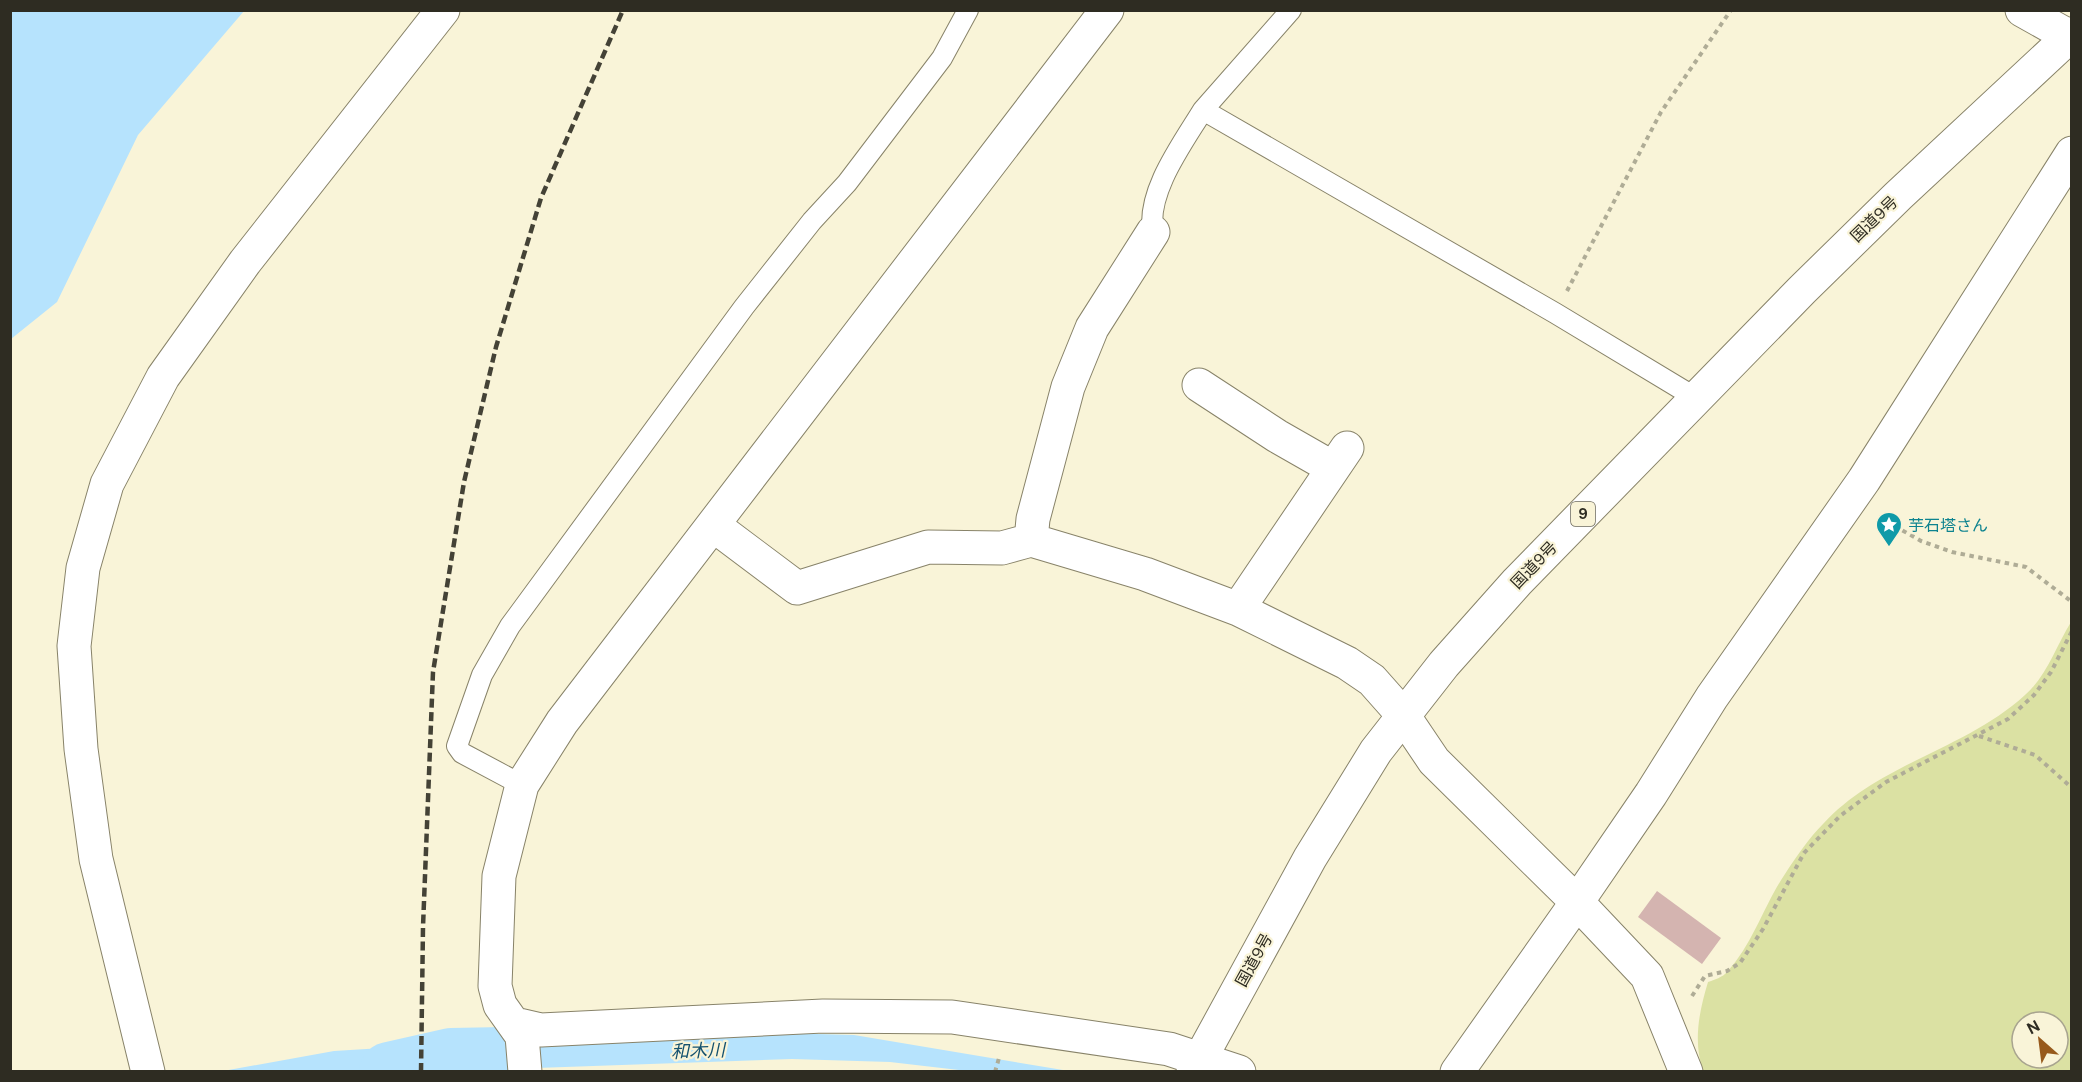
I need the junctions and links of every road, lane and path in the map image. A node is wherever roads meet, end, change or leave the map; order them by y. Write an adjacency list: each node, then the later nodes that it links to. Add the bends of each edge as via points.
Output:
1 (443, 10): 28 (main road, via 245,262 163,377 106,484 83,568 75,646 81,749 96,859)
2 (968, 10): 22 (lane, via 942,58 847,183 744,307 510,626 482,675 457,746 462,753)
3 (1107, 10): 15 (main road)
4 (1291, 10): 8 (lane)
5 (1731, 10): 11 (path, via 1661,112)
6 (2022, 10): 7 (main road)
7 (2070, 36): 13 (main road, 国道9号 / 9, via 1898,196)
8 (1203, 110): 10 (lane, via 1164,176 1151,220); 11 (lane)
9 (2072, 153): 14 (main road)
10 (1153, 232): 16 (main road, via 1092,328 1068,387)
11 (1556, 313): 13 (lane)
12 (1199, 386): 18 (main road, via 1277,436 1340,458)
13 (1696, 398): 20 (main road, 国道9号 / 9, via 1517,582)
14 (1850, 500): 17 (path, via 1921,541 1952,552 2026,567); 24 (main road)
15 (713, 525): 16 (main road, via 797,588 928,547 1002,548); 22 (main road, via 561,722)
16 (1030, 540): 18 (main road, via 1145,574)
17 (2072, 602)
18 (1238, 609): 20 (main road, via 1347,663 1372,680)
19 (2072, 631): 21 (path, via 2034,695 2008,719)
20 (1403, 715): 24 (main road, via 1434,760); 27 (main road, 国道9号 / 9, via 1376,751 1310,858)
21 (1978, 736): 23 (path, via 2034,755); 26 (path, via 1886,782 1840,816 1804,853 1740,963 1705,976)
22 (522, 785): 25 (main road, via 499,876 495,986 500,1005)
23 (2072, 788)
24 (1577, 902): 26 (main road, via 1647,976); 31 (main road)
25 (519, 1030): 27 (main road, via 823,1016 952,1017 1168,1049); 29 (main road)
26 (1671, 1034): 32 (main road)
27 (1197, 1065): 30 (main road)
28 (147, 1071)
29 (525, 1071)
30 (1239, 1071)
31 (1456, 1071)
32 (1686, 1071)

